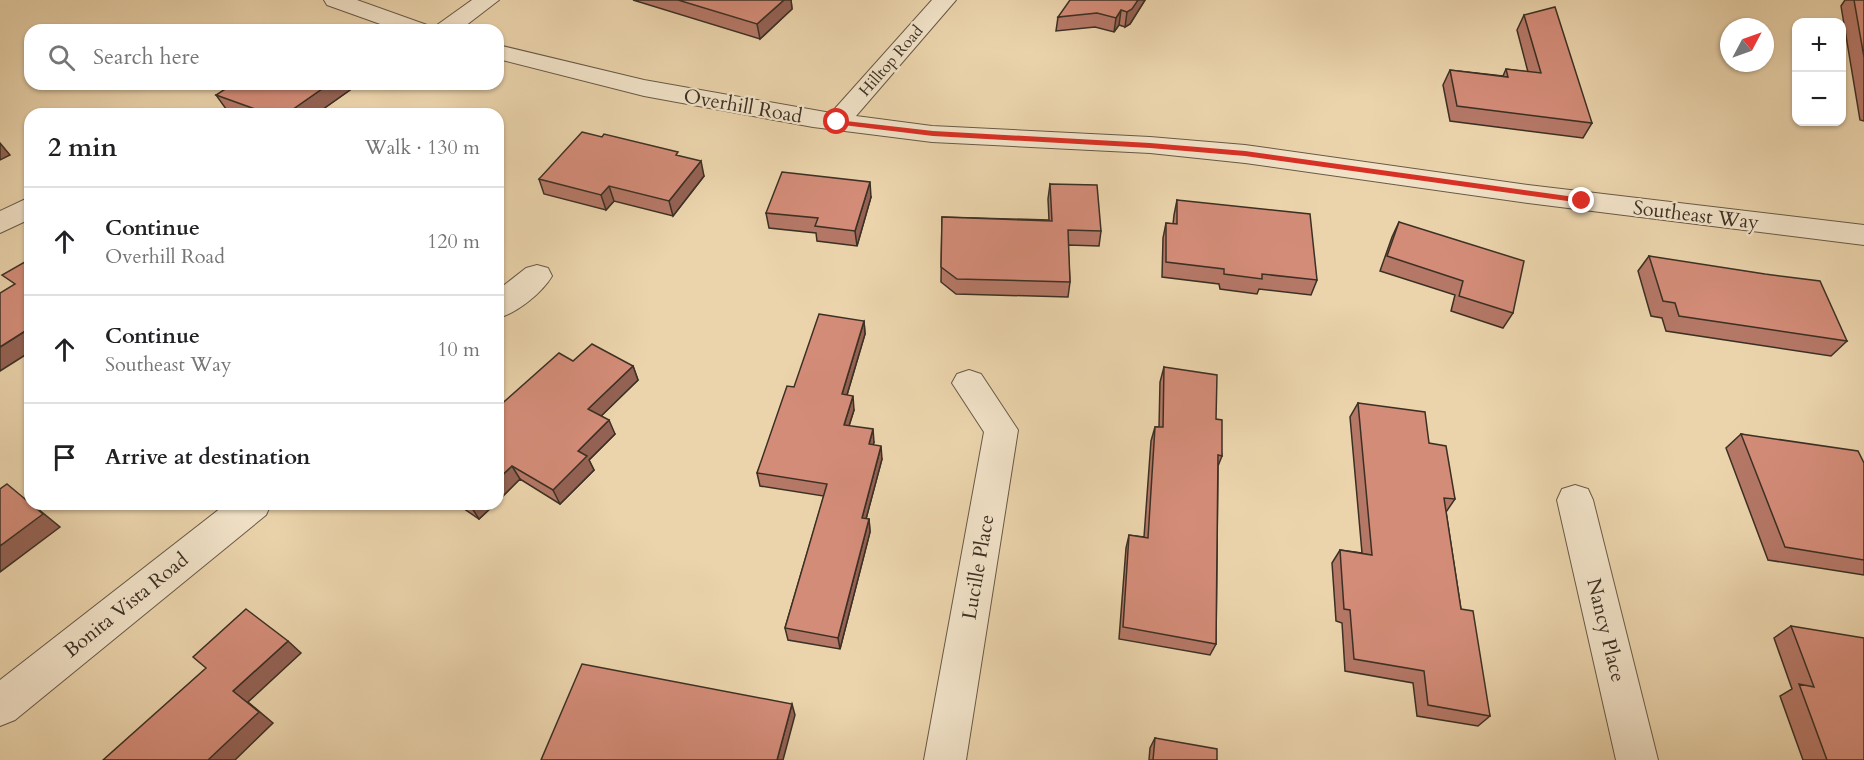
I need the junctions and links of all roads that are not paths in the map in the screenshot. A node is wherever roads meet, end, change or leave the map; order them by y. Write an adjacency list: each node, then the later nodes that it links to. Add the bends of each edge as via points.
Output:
1 (335, 0): 4 (street)
2 (487, 0): 5 (street)
3 (945, 0): 7 (street, Hilltop Road)
4 (402, 24)
5 (453, 24)
6 (504, 53): 7 (street, Overhill Road, via 644,88)
7 (837, 122): 8 (street, Overhill Road, via 933,134 1245,154)
8 (1528, 194): 11 (street, Southeast Way)
9 (24, 210): 10 (street)
10 (0, 223)
11 (1864, 236)
12 (537, 276): 13 (street)
13 (504, 303)
14 (969, 383): 18 (street, Lucille Place, via 1001,430)
15 (1575, 500): 19 (street, Nancy Place)
16 (245, 510): 17 (street, Bonita Vista Road)
17 (0, 706)
18 (945, 760)
19 (1637, 760)

